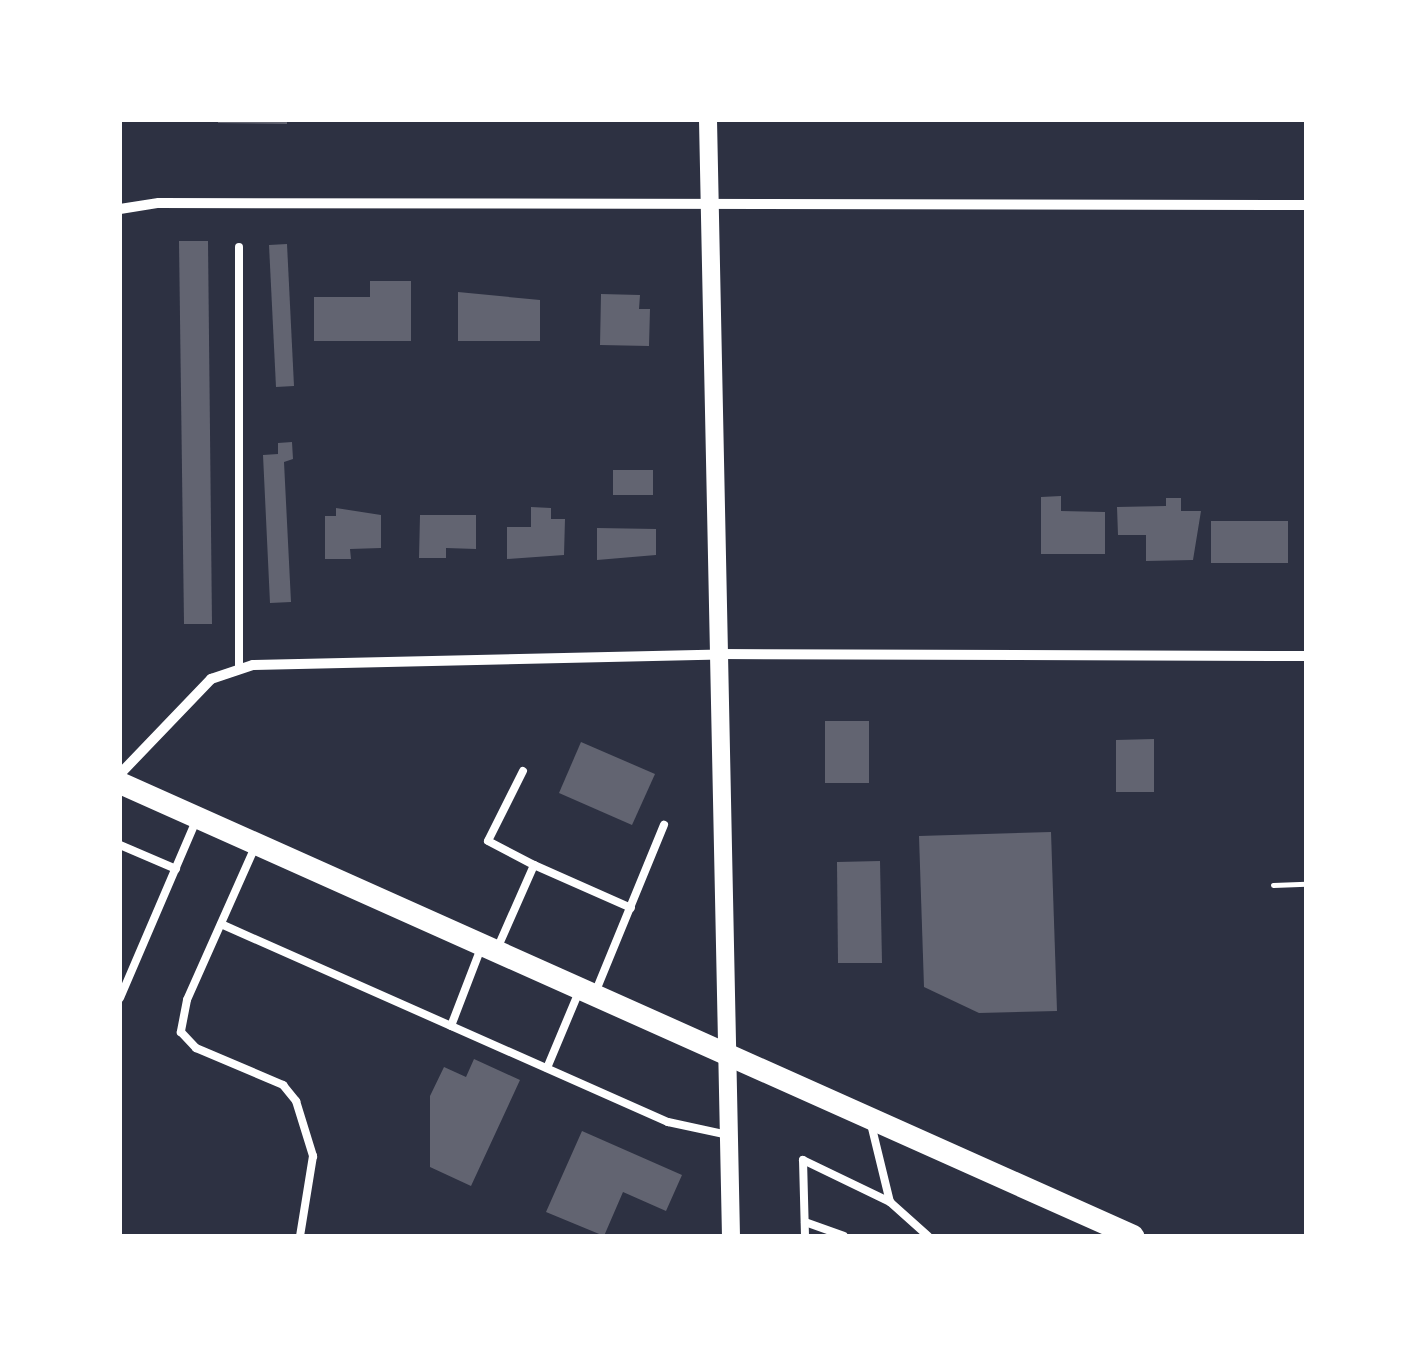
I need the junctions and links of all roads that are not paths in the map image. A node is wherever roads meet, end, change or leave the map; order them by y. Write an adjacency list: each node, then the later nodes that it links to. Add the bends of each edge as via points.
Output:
1 (708, 120): 3 (street)
2 (1306, 205): 3 (street)
3 (710, 207): 4 (street, via 159,203); 6 (street)
4 (120, 210)
5 (240, 246): 8 (lane)
6 (720, 654): 7 (street); 8 (street); 24 (street)
7 (1306, 656)
8 (239, 670): 10 (street, via 211,678)
9 (523, 771): 16 (lane, via 488,842)
10 (120, 774)
11 (120, 782): 12 (main road)
12 (198, 817): 14 (main road); 17 (lane)
13 (664, 825): 18 (lane)
14 (257, 843): 19 (lane); 20 (main road)
15 (120, 845): 17 (lane)
16 (534, 865): 18 (lane); 20 (lane)
17 (176, 869): 22 (lane)
18 (630, 908): 21 (lane)
19 (221, 924): 23 (lane); 31 (lane, via 187,1000 181,1032 196,1048 283,1084 296,1101 314,1156)
20 (490, 947): 21 (main road); 23 (lane)
21 (588, 990): 24 (main road); 25 (lane)
22 (120, 998)
23 (451, 1026): 25 (lane)
24 (729, 1053): 26 (main road); 27 (street)
25 (547, 1068): 27 (lane, via 668,1122)
26 (869, 1114): 28 (lane); 30 (main road)
27 (730, 1136): 32 (street)
28 (890, 1202): 29 (lane, via 803,1160); 35 (lane)
29 (805, 1222): 33 (lane); 34 (lane)
30 (1107, 1230): 36 (main road)
31 (300, 1236)
32 (732, 1236)
33 (806, 1236)
34 (844, 1236)
35 (928, 1236)
36 (1133, 1236)

